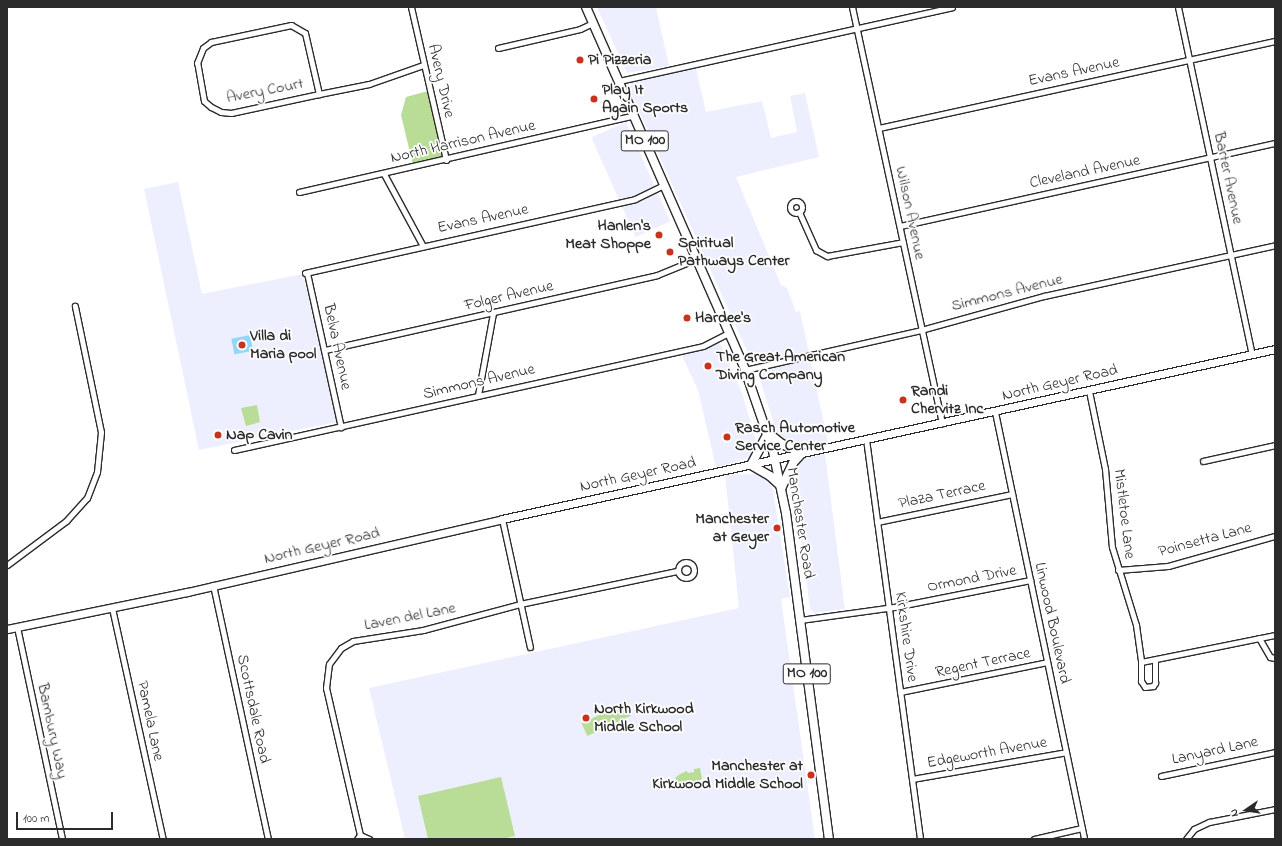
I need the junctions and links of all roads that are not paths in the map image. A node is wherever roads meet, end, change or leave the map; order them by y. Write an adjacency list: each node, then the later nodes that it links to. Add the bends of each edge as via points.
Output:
1 (411, 7): 11 (street, Avery Drive)
2 (586, 7): 6 (main road, Manchester Road / MO 100)
3 (852, 7): 7 (street, Wilson Avenue)
4 (952, 7): 7 (street)
5 (1178, 7): 10 (street, Barter Avenue)
6 (593, 23): 9 (street, via 580,29); 12 (main road, Manchester Road / MO 100)
7 (857, 28): 12 (street); 15 (street, Wilson Avenue)
8 (1275, 41): 10 (street, Evans Avenue)
9 (498, 48)
10 (1190, 60): 15 (street, Evans Avenue); 17 (street, Barter Avenue)
11 (423, 65): 13 (street, Avery Court, via 368,84); 18 (street, Avery Drive)
12 (619, 81): 14 (main road, Manchester Road / MO 100)
13 (319, 94): 13 (street, Avery Court, via 231,113 221,112 204,101 197,63 199,54 211,42 291,26 305,33)
14 (634, 116): 18 (street, North Harrison Avenue); 20 (main road, Manchester Road / MO 100)
15 (879, 128): 23 (street, Wilson Avenue)
16 (1275, 143): 17 (street, Cleveland Avenue)
17 (1210, 158): 23 (street, Cleveland Avenue); 27 (street, Barter Avenue)
18 (446, 160): 19 (street, North Harrison Avenue)
19 (384, 174): 21 (street, North Harrison Avenue); 26 (street)
20 (664, 185): 26 (street, Evans Avenue, via 635,200); 28 (main road, Manchester Road / MO 100)
21 (299, 192)
22 (799, 212): 24 (street, via 816,250 827,256)
23 (900, 226): 24 (street, Wilson Avenue)
24 (903, 242): 32 (street, Wilson Avenue)
25 (1275, 245): 27 (street, Simmons Avenue)
26 (423, 246): 29 (street, Evans Avenue)
27 (1231, 255): 32 (street, Simmons Avenue, via 1024,301); 36 (street, Barter Avenue)
28 (696, 259): 31 (street, Folger Avenue, via 657,275); 33 (main road, Manchester Road / MO 100)
29 (306, 273): 35 (street, Belva Avenue)
30 (75, 306): 56 (street, via 101,432 97,472 87,498 66,521)
31 (493, 313): 35 (street, Folger Avenue); 39 (street)
32 (921, 330): 37 (street, Simmons Avenue); 41 (street, Wilson Avenue)
33 (728, 333): 37 (main road, Manchester Road / MO 100); 39 (street, Simmons Avenue, via 703,346)
34 (1275, 349): 36 (street, North Geyer Road)
35 (325, 350): 42 (street, Belva Avenue)
36 (1252, 354): 38 (street, North Geyer Road)
37 (745, 370): 43 (main road, Manchester Road / MO 100)
38 (1089, 391): 40 (street, North Geyer Road); 57 (street, Mistletoe Lane, via 1105,469 1112,547)
39 (478, 395): 42 (street, Simmons Avenue)
40 (995, 412): 41 (street, North Geyer Road); 52 (street, Linwood Boulevard)
41 (942, 423): 44 (street, North Geyer Road)
42 (341, 427): 46 (street, Simmons Avenue)
43 (768, 433): 47 (main road, via 782,444); 48 (main road, Manchester Road / MO 100); 50 (main road)
44 (866, 439): 47 (street, North Geyer Road); 54 (street, Kirkshire Drive)
45 (1275, 445): 49 (street)
46 (234, 450)
47 (802, 453): 48 (street, North Geyer Road); 51 (main road, via 793,463)
48 (776, 459): 50 (street, North Geyer Road); 51 (main road, Manchester Road / MO 100)
49 (1203, 461)
50 (751, 465): 51 (main road, via 770,476); 53 (street, North Geyer Road)
51 (782, 487): 64 (main road, Manchester Road / MO 100)
52 (1012, 494): 54 (street, Plaza Terrace); 59 (street, Linwood Boulevard)
53 (502, 519): 60 (street, North Geyer Road); 61 (street)
54 (877, 522): 62 (street, Kirkshire Drive)
55 (1275, 536): 57 (street, Poinsetta Lane, via 1168,566)
56 (7, 565)
57 (1118, 570): 73 (street, Mistletoe Lane, via 1136,625)
58 (676, 571): 61 (street, Laven del Lane)
59 (1030, 580): 62 (street, Ormond Drive); 72 (street, Linwood Boulevard)
60 (214, 585): 63 (street, North Geyer Road); 84 (street, Scottsdale Road)
61 (520, 604): 69 (street); 81 (street, Laven del Lane, via 423,630 353,641 335,654 329,664 326,688)
62 (888, 607): 64 (street, Ormond Drive); 74 (street, Kirkshire Drive)
63 (112, 608): 65 (street, North Geyer Road); 83 (street, Pamela Lane)
64 (800, 620): 86 (main road, Manchester Road / MO 100)
65 (17, 627): 66 (street, North Geyer Road); 82 (street, Bambury Way)
66 (7, 629)
67 (1275, 635): 68 (street)
68 (1259, 638): 70 (street, via 1267,653); 71 (street)
69 (530, 647)
70 (1275, 658)
71 (1155, 660): 73 (street); 73 (street, Mistletoe Lane, via 1155,683 1149,688 1142,685)
72 (1047, 662): 74 (street, Regent Terrace); 75 (street, Linwood Boulevard)
73 (1141, 662)
74 (900, 692): 78 (street, Kirkshire Drive)
75 (1066, 752): 78 (street, Edgeworth Avenue); 80 (street, Linwood Boulevard)
76 (1275, 752): 77 (street, Lanyard Lane)
77 (1161, 776)
78 (912, 780): 87 (street, Kirkshire Drive)
79 (1275, 809): 90 (street, via 1209,822 1194,829)
80 (1082, 828): 88 (street); 89 (street, Linwood Boulevard)
81 (358, 837): 85 (street, Laven del Lane)
82 (62, 839)
83 (163, 839)
84 (268, 839)
85 (369, 839)
86 (829, 839)
87 (920, 839)
88 (1034, 839)
89 (1084, 839)
90 (1186, 839)

